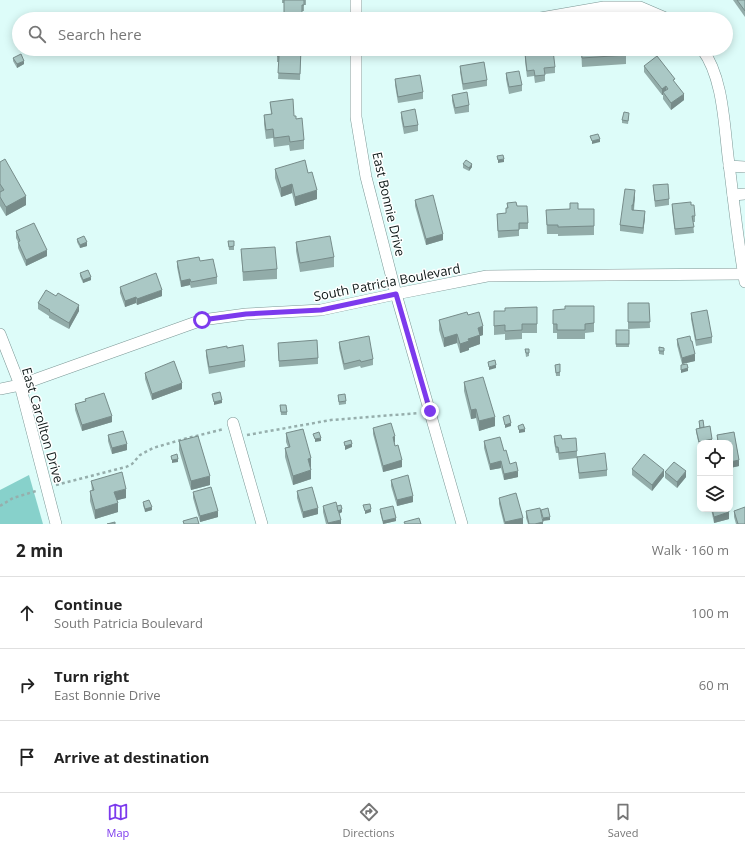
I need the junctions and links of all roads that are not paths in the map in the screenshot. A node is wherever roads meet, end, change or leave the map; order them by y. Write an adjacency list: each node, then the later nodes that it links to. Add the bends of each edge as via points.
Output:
1 (356, 0): 2 (street)
2 (356, 12)
3 (575, 12): 4 (street, via 604,7 640,7)
4 (652, 12)
5 (357, 56): 12 (street, East Bonnie Drive, via 356,117 366,177)
6 (707, 56): 7 (street, via 720,90)
7 (729, 166): 8 (street); 10 (street)
8 (745, 167)
9 (745, 194): 10 (street)
10 (733, 195): 11 (street)
11 (744, 278): 12 (street, South Patricia Boulevard, via 487,276)
12 (396, 294): 14 (street, South Patricia Boulevard, via 321,310 246,314 202,320); 19 (street, East Bonnie Drive)
13 (0, 334): 14 (street, East Carollton Drive)
14 (20, 385): 15 (street, South Patricia Boulevard); 17 (street, East Carollton Drive)
15 (0, 389)
16 (235, 429): 18 (street)
17 (56, 524)
18 (262, 524)
19 (462, 524)

